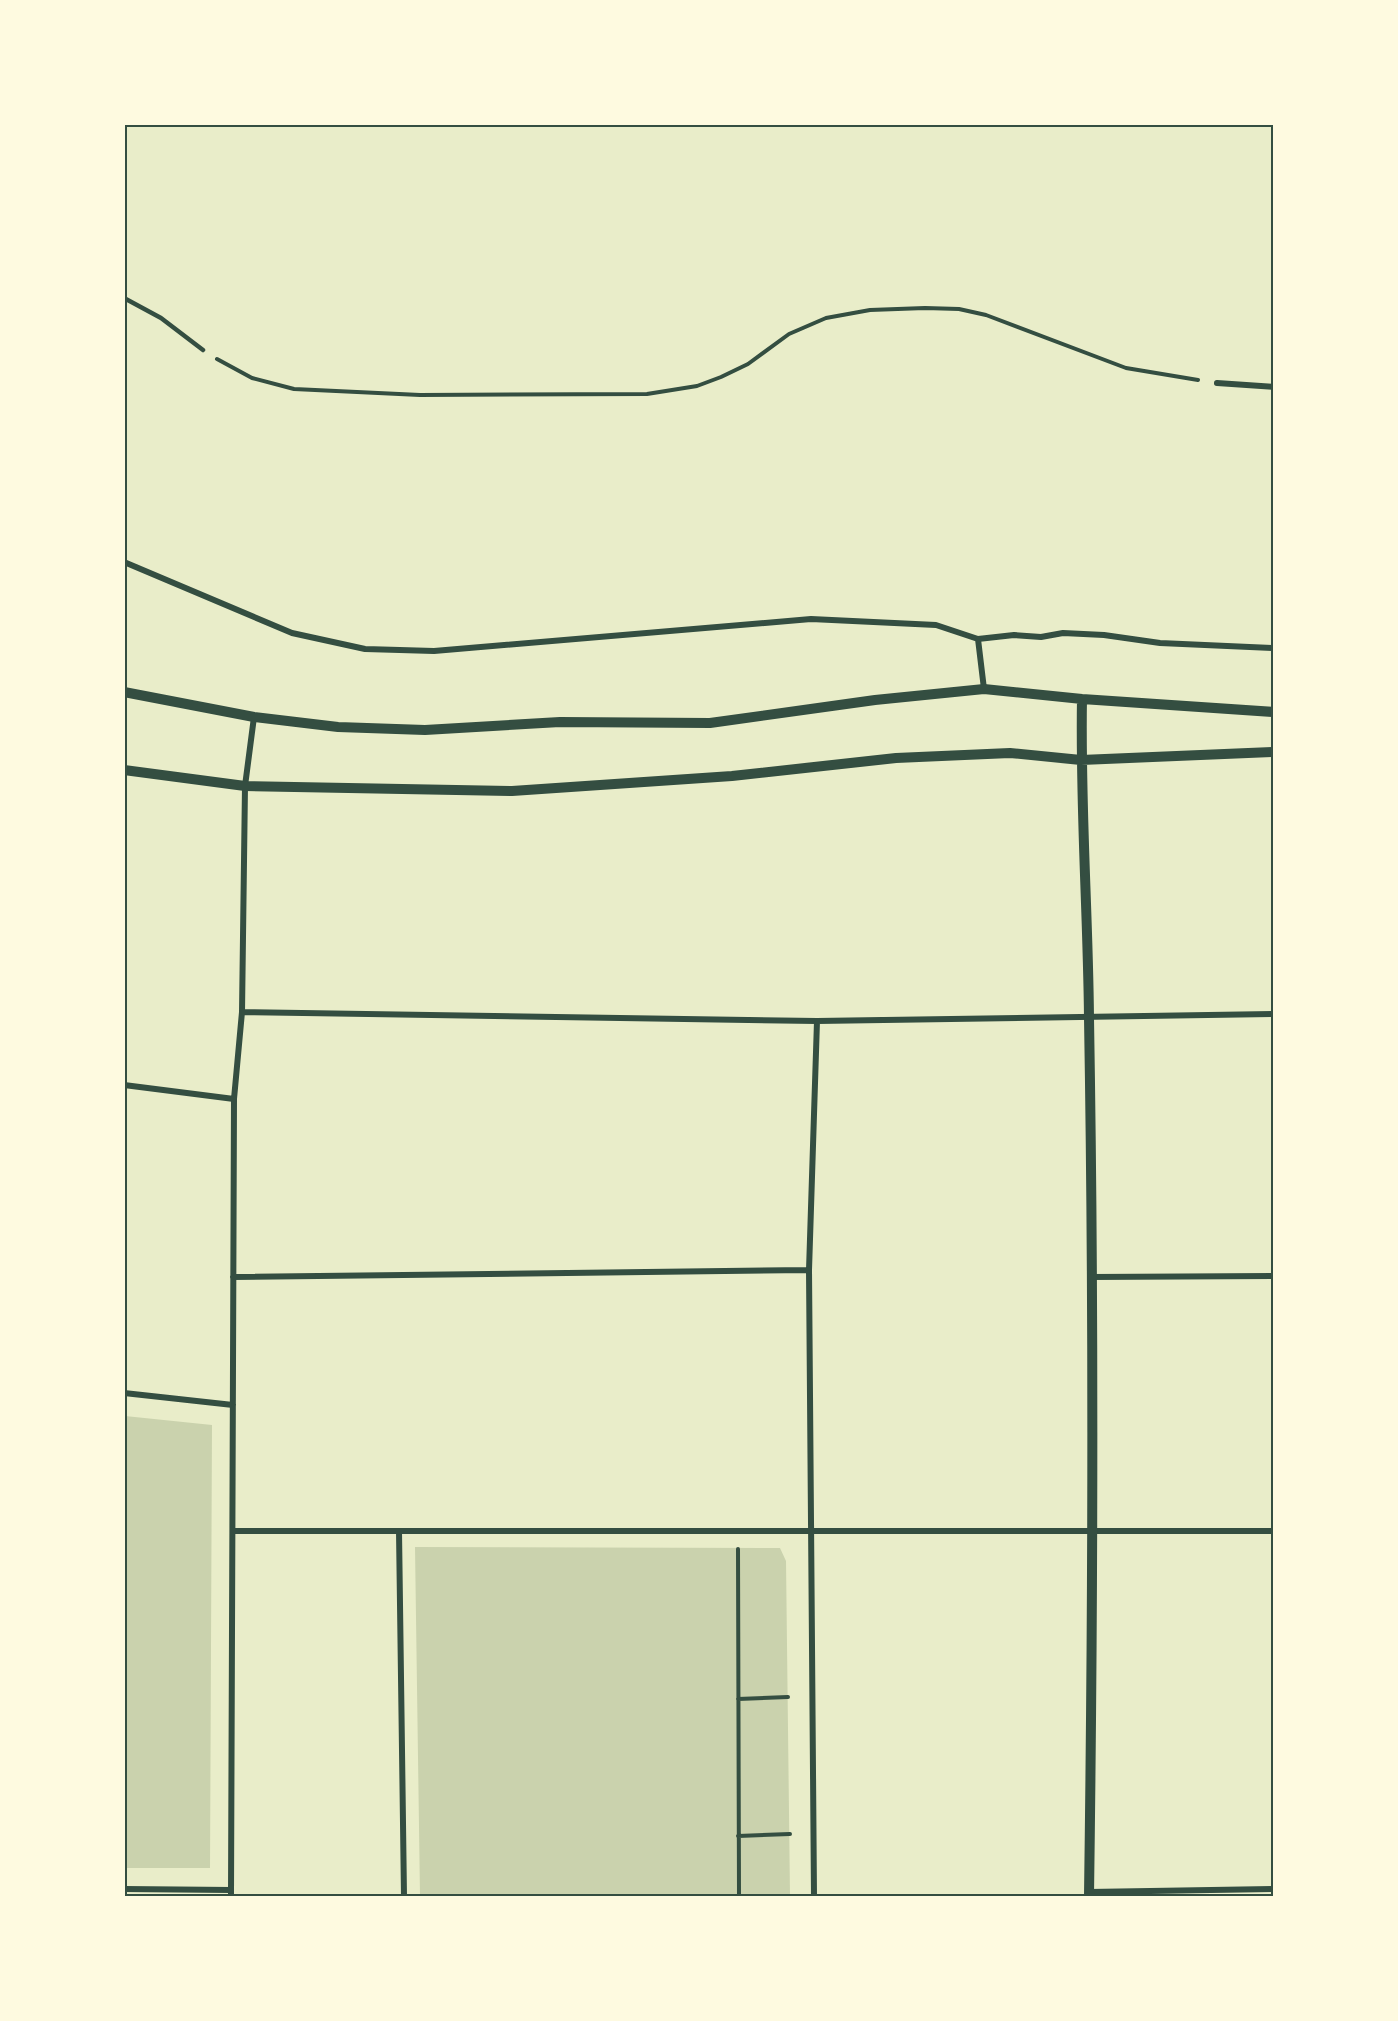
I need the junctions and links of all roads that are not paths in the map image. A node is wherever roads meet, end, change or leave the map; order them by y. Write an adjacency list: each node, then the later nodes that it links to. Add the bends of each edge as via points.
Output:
1 (378, 124): 2 (lane)
2 (424, 124)
3 (124, 298): 4 (lane, via 161,318)
4 (203, 350)
5 (1217, 383): 6 (street)
6 (1274, 387)
7 (124, 561): 8 (street, via 292,633 364,649 434,651 811,619 936,625)
8 (978, 639): 9 (street, via 1063,633 1160,643); 10 (street)
9 (1274, 648)
10 (984, 689): 12 (street); 14 (street, via 710,723 560,722 425,730 338,728)
11 (124, 692): 14 (street)
12 (1082, 699): 13 (street); 16 (street)
13 (1274, 712)
14 (254, 717): 18 (street)
15 (1274, 752): 16 (street)
16 (1081, 760): 18 (street, via 1010,753 896,758 732,776 512,791); 21 (street)
17 (124, 770): 18 (street)
18 (245, 786): 19 (street)
19 (242, 1012): 22 (street); 24 (street)
20 (1274, 1014): 21 (street)
21 (1089, 1015): 22 (street); 28 (street)
22 (817, 1021): 25 (street)
23 (124, 1085): 24 (street)
24 (234, 1099): 27 (street)
25 (809, 1270): 27 (street); 33 (street)
26 (1274, 1276): 28 (street)
27 (233, 1277): 30 (street)
28 (1091, 1277): 34 (street)
29 (124, 1393): 30 (street)
30 (233, 1405): 31 (street)
31 (233, 1531): 32 (street); 38 (street)
32 (399, 1531): 33 (street); 40 (street)
33 (812, 1531): 34 (street); 41 (street)
34 (1092, 1531): 35 (street); 39 (street)
35 (1274, 1531)
36 (124, 1889): 38 (street)
37 (1274, 1889): 39 (street)
38 (231, 1893)
39 (1089, 1894)
40 (404, 1896)
41 (814, 1896)

